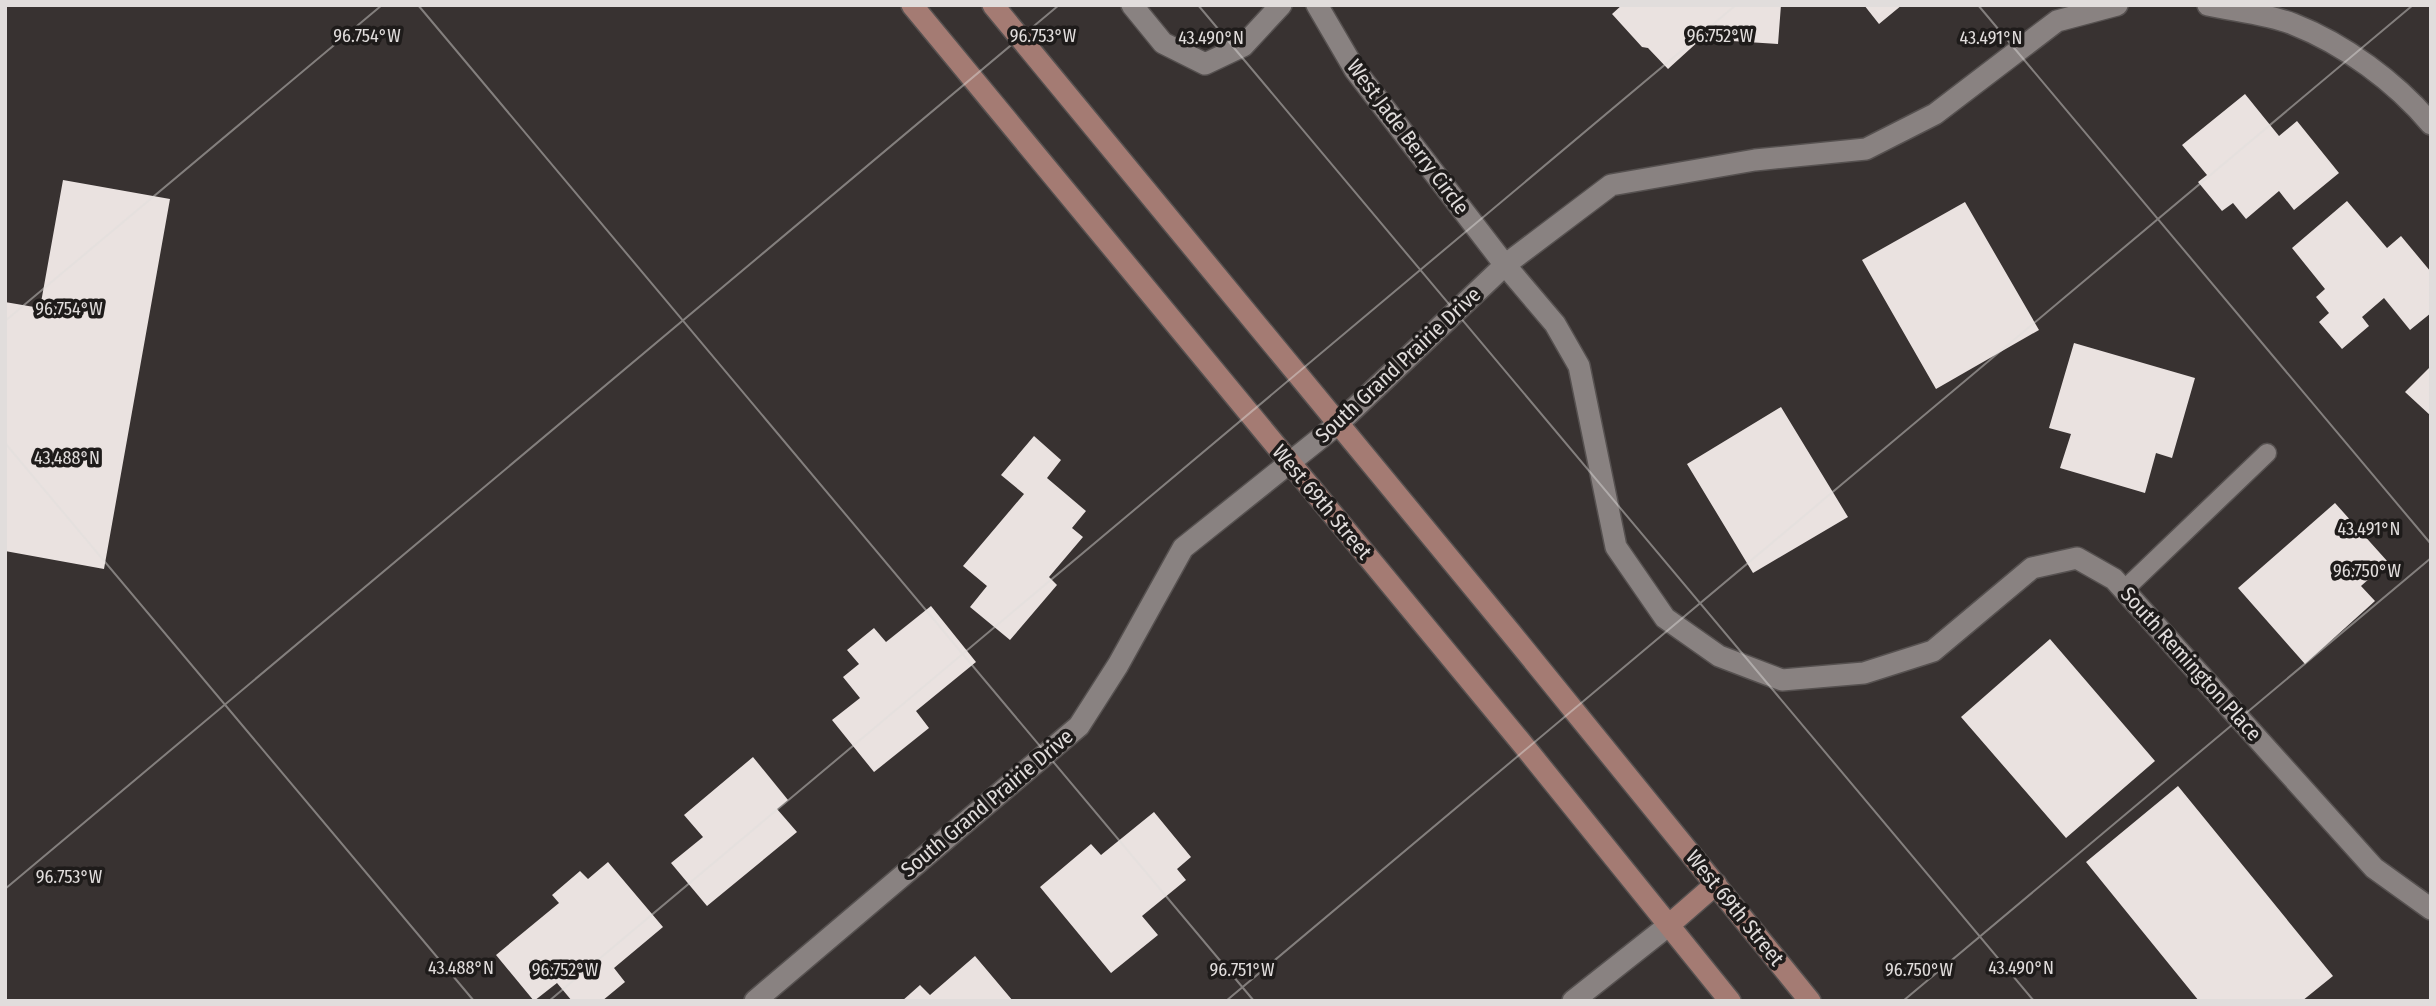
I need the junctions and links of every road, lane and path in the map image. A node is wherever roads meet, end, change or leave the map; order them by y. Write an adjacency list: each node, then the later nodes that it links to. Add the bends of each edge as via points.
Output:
1 (912, 5): 12 (main road, West 69th Street)
2 (993, 5): 10 (main road, West 69th Street)
3 (1132, 5): 4 (street, via 1163,43 1205,64 1243,46)
4 (1281, 5)
5 (1317, 5): 9 (street, West Jade Berry Circle, via 1355,69)
6 (2117, 5): 9 (street, South Grand Prairie Drive, via 2057,21 1935,114 1866,149 1755,160 1611,185)
7 (2208, 5): 8 (street, via 2292,23 2352,55 2415,105)
8 (2431, 124)
9 (1505, 265): 10 (street, South Grand Prairie Drive); 13 (street, South Remington Place, via 1555,324 1579,366 1616,547 1665,618 1719,656 1782,680 1864,673 1933,651 2032,568 2077,558)
10 (1338, 424): 12 (street, South Grand Prairie Drive); 14 (main road, West 69th Street)
11 (2267, 453): 13 (lane)
12 (1290, 464): 16 (main road, West 69th Street); 18 (street, South Grand Prairie Drive, via 1182,548 1118,666 1079,726)
13 (2124, 590): 15 (street, South Remington Place, via 2374,868)
14 (1716, 884): 16 (main road); 20 (main road, West 69th Street)
15 (2431, 909)
16 (1669, 925): 17 (street); 19 (main road, West 69th Street)
17 (1574, 1000)
18 (755, 1001)
19 (1730, 1001)
20 (1810, 1001)

